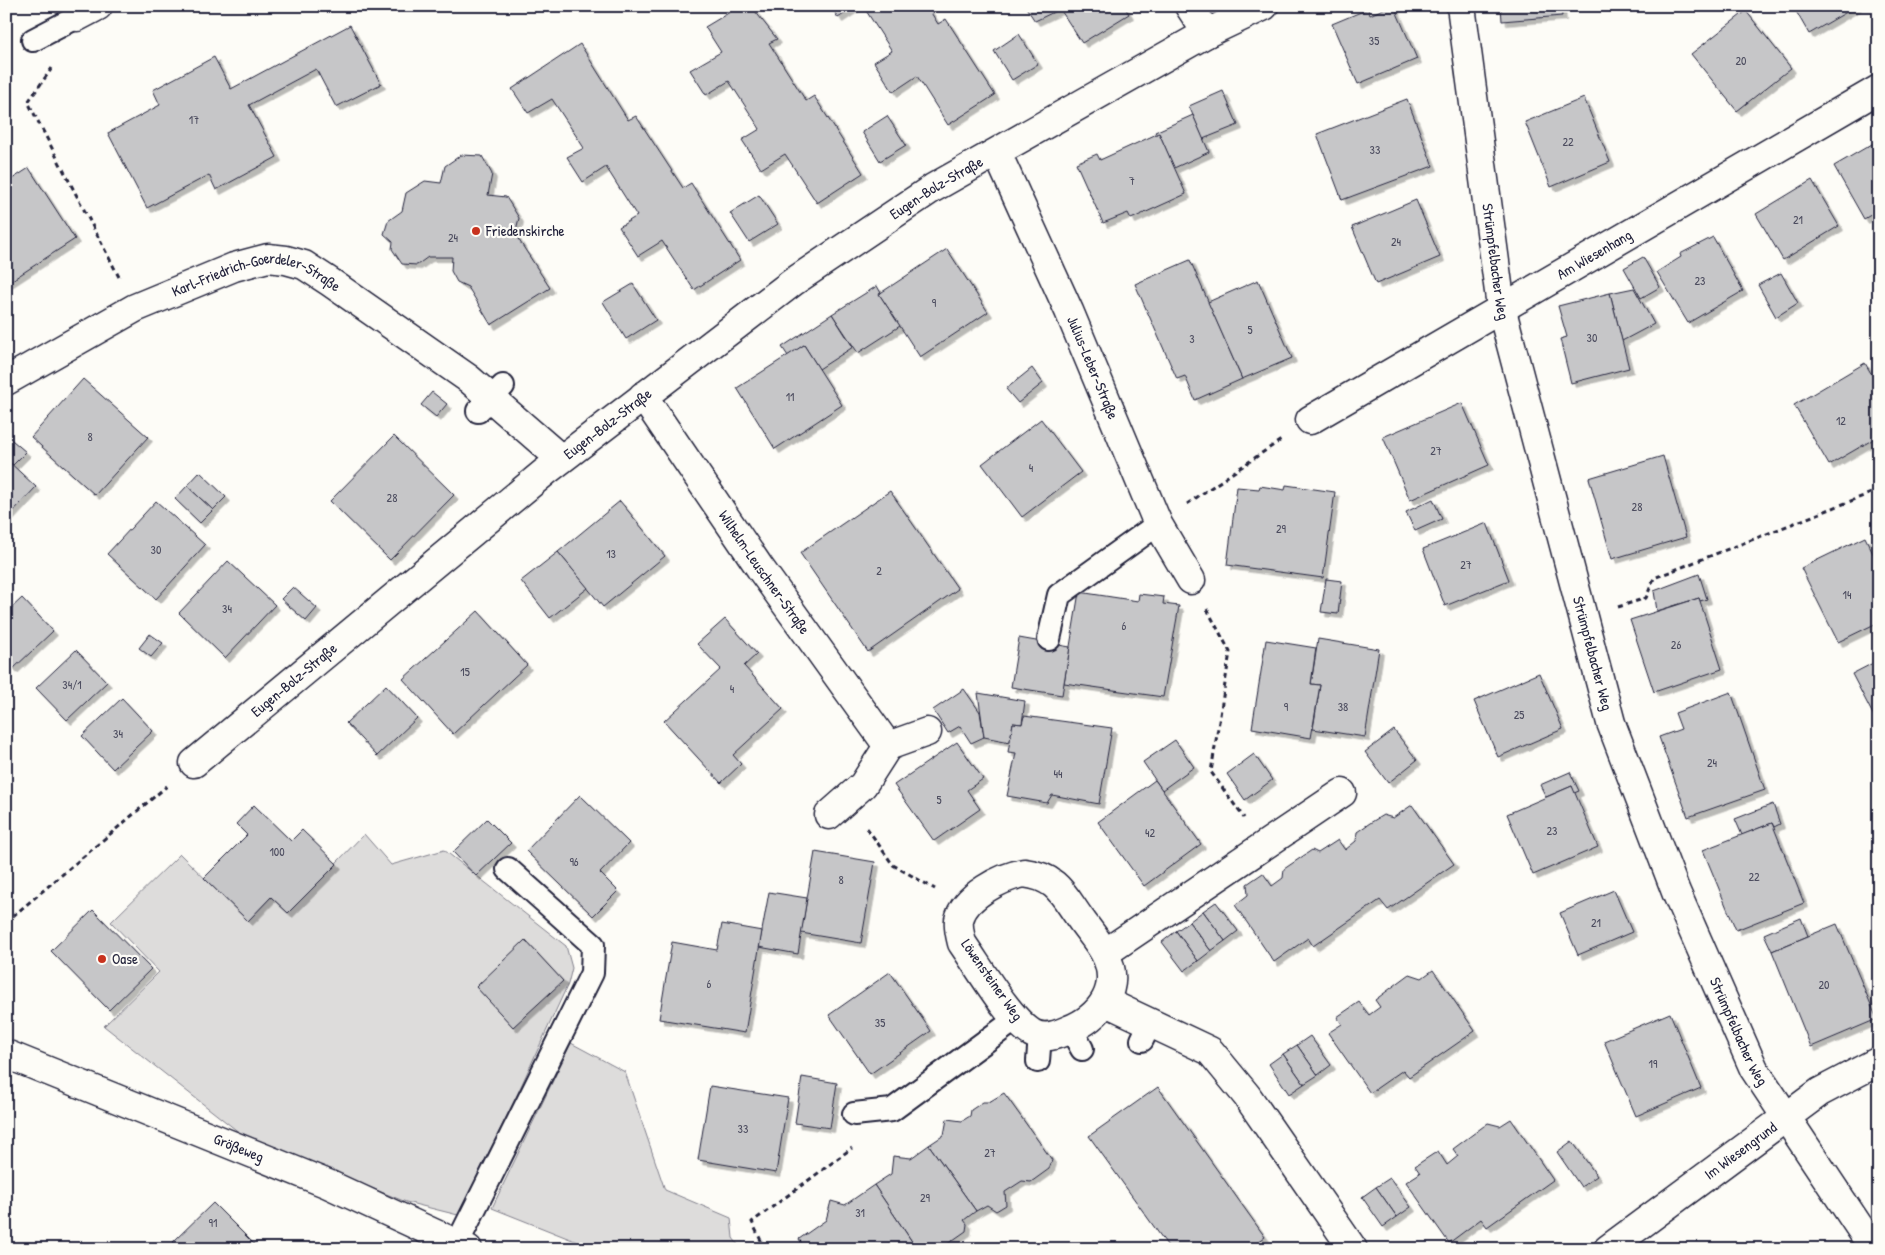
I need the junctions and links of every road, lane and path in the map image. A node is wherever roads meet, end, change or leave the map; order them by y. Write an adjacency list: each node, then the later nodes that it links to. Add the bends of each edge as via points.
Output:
1 (1188, 6): 5 (street)
2 (1264, 6): 5 (street, Eugen-Bolz-Straße)
3 (1461, 6): 11 (street, Strümpfelbacher Weg)
4 (88, 11): 6 (lane)
5 (1207, 33): 9 (street, Eugen-Bolz-Straße)
6 (33, 40)
7 (53, 66): 10 (path, via 28,102)
8 (1879, 89): 11 (street, Am Wiesenhang)
9 (996, 153): 13 (street, Eugen-Bolz-Straße, via 933,188 792,282); 17 (street, Julius-Leber-Straße, via 1069,311)
10 (122, 281)
11 (1501, 307): 14 (street, Am Wiesenhang); 37 (street, Strümpfelbacher Weg, via 1611,723 1676,892 1754,1069)
12 (6, 380): 15 (street, Karl-Friedrich-Goerdeler-Straße, via 135,308 234,267 268,258 286,260 304,265 469,379)
13 (643, 396): 15 (street, Eugen-Bolz-Straße); 22 (street, Wilhelm-Leuschner-Straße, via 760,568)
14 (1310, 420): 17 (path)
15 (561, 459): 23 (street, Eugen-Bolz-Straße)
16 (1879, 490): 19 (path, via 1654,578 1646,598)
17 (1158, 524): 18 (street, Julius-Leber-Straße); 20 (lane, via 1059,595)
18 (1192, 580): 27 (path, via 1230,652 1212,772)
19 (1631, 603)
20 (1049, 639)
21 (927, 732): 22 (street)
22 (888, 746): 24 (street)
23 (194, 763): 30 (path)
24 (864, 785): 26 (street); 29 (path, via 864,823 893,865)
25 (1342, 793): 27 (street)
26 (829, 816)
27 (1264, 847): 31 (street)
28 (508, 869): 39 (lane, via 593,945 592,973)
29 (939, 891)
30 (6, 922)
31 (1105, 953): 32 (street, Löwensteiner Weg, via 1112,978); 33 (street, Löwensteiner Weg, via 1056,884 1039,875 1024,873 1008,876 989,886 966,907 959,918 958,929 962,943)
32 (1106, 1002): 33 (street, Löwensteiner Weg, via 1088,1020 1077,1039 1049,1037 1039,1048 1033,1034); 41 (street, via 1146,1031 1199,1056 1210,1051 1247,1096)
33 (1016, 1019): 36 (lane, via 892,1110)
34 (6, 1054): 39 (street, Größeweg, via 328,1184)
35 (1879, 1061): 37 (street, Im Wiesengrund, via 1820,1092)
36 (854, 1114)
37 (1786, 1116): 42 (street, Im Wiesengrund); 43 (street, Strümpfelbacher Weg)
38 (853, 1147): 40 (path, via 752,1222)
39 (463, 1246)
40 (765, 1249)
41 (1353, 1249)
42 (1608, 1249)
43 (1874, 1249)

